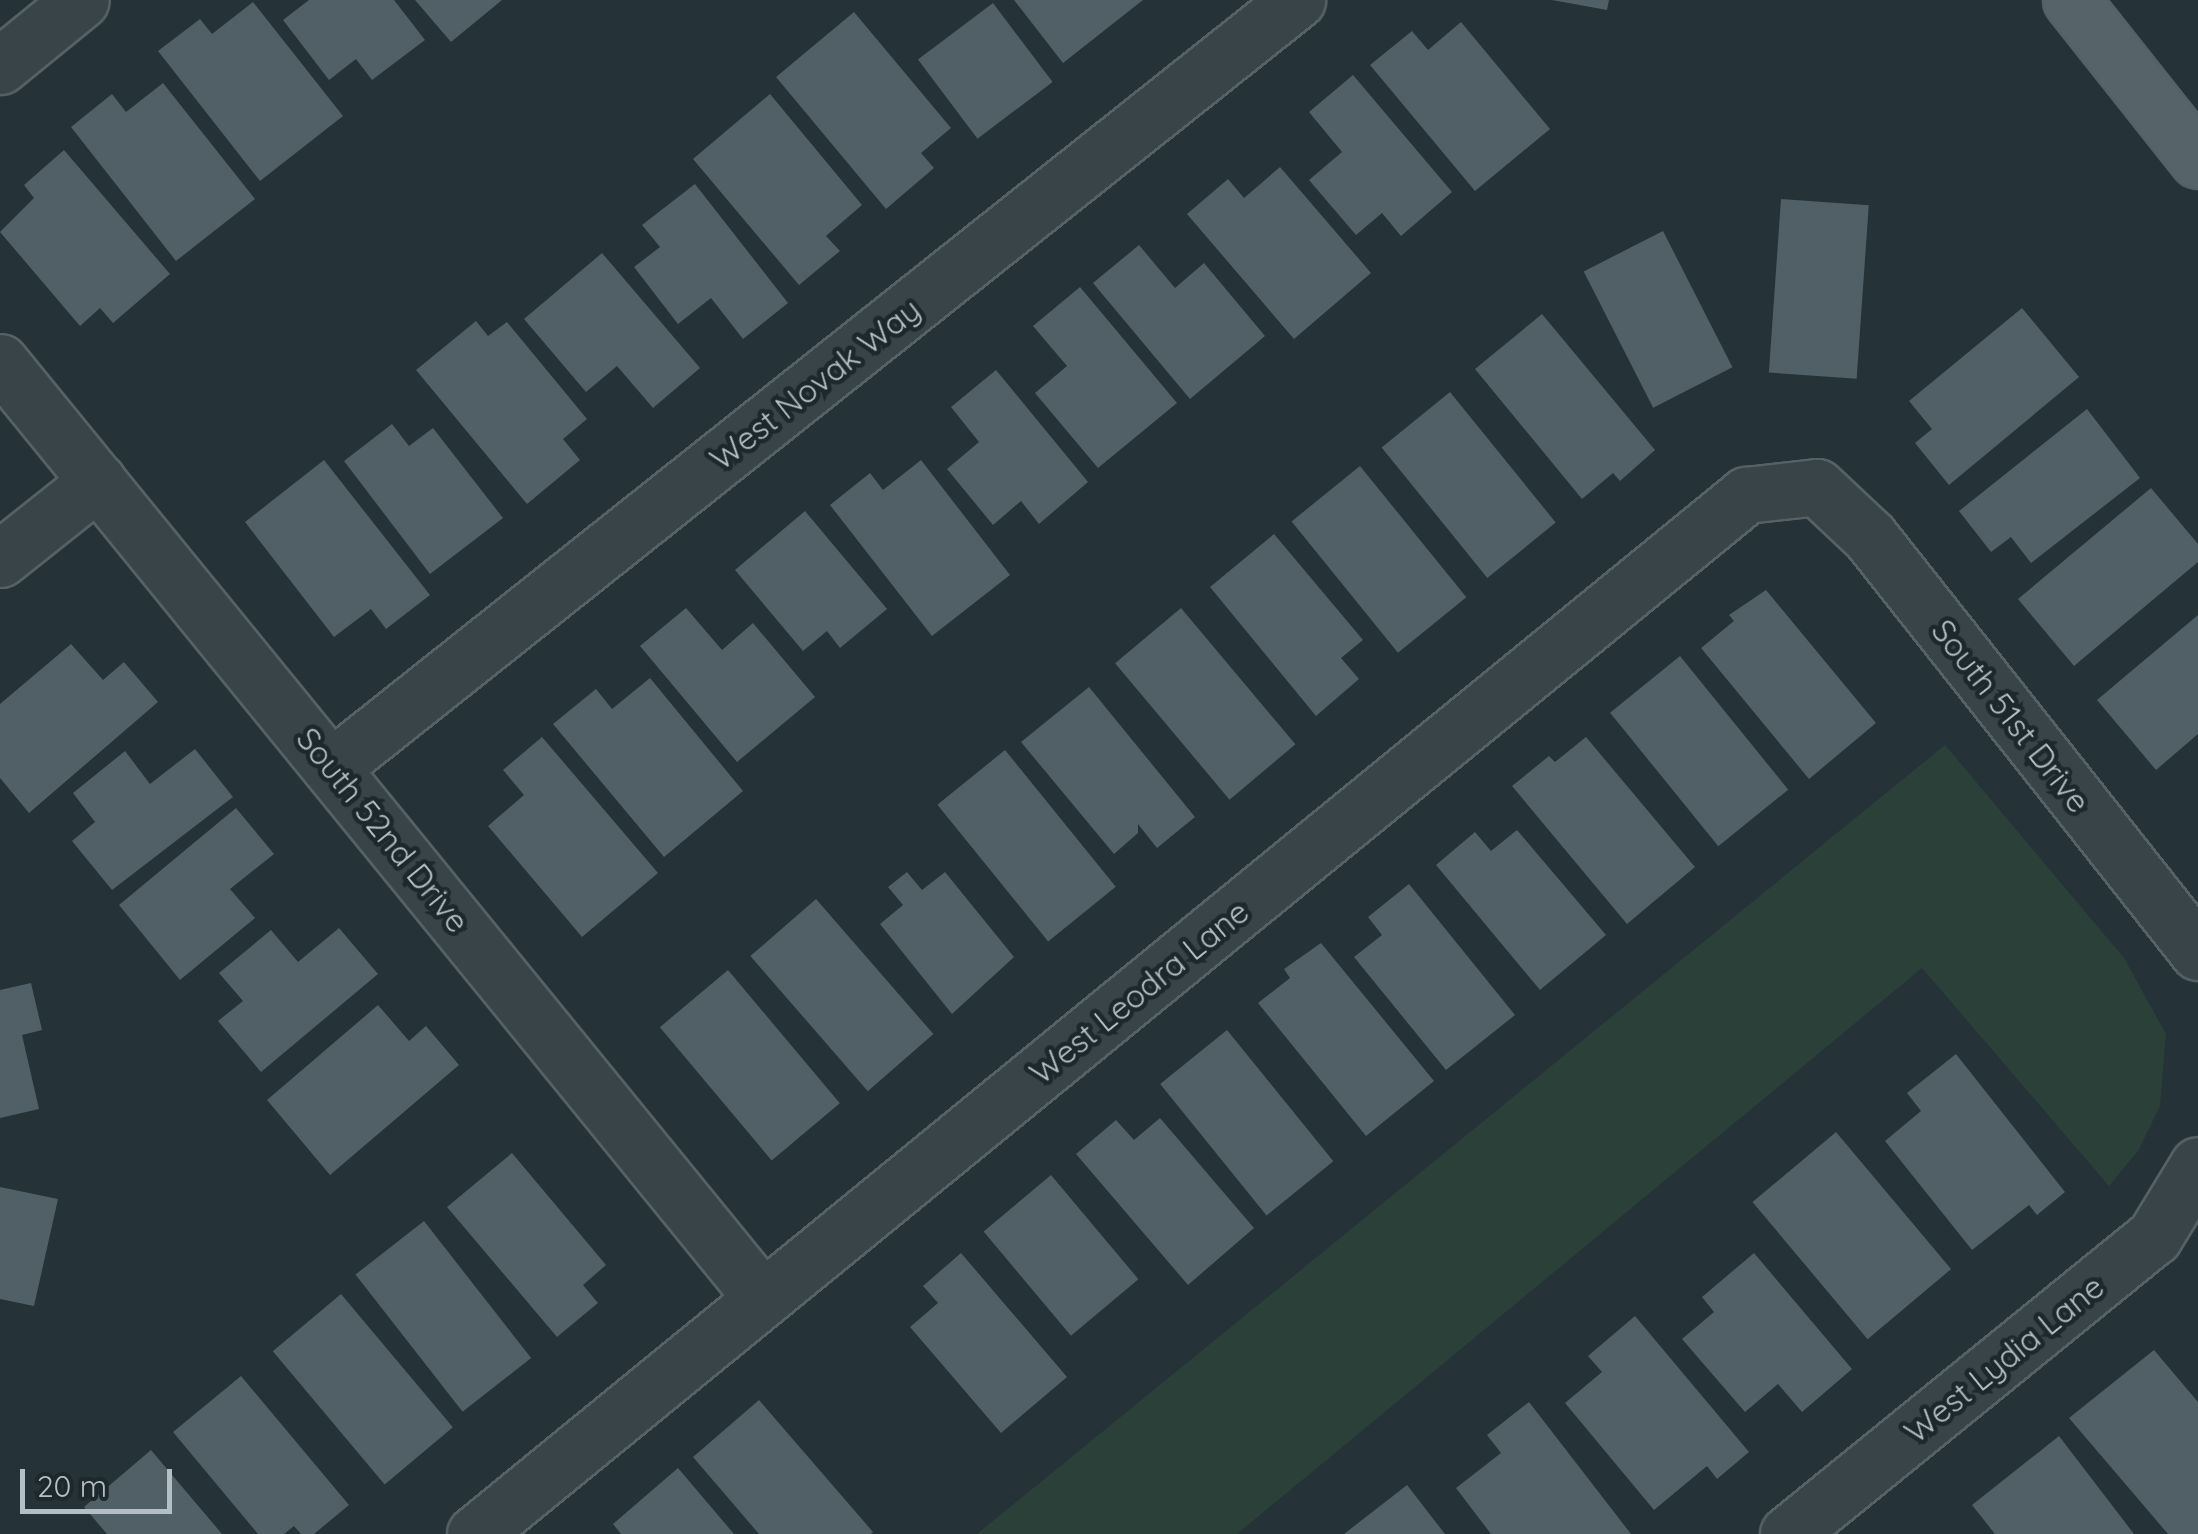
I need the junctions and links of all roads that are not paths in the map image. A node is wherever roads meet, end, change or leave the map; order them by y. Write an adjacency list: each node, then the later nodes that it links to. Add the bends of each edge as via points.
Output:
1 (81, 0): 4 (street)
2 (1297, 0): 10 (street, West Novak Way)
3 (2071, 0): 5 (main road)
4 (0, 66)
5 (2198, 160)
6 (0, 362): 7 (street, South 52nd Drive)
7 (98, 481): 9 (street); 10 (street, South 52nd Drive)
8 (1817, 487): 11 (street, South 51st Drive, via 1870,537); 13 (street, West Leodra Lane, via 1746,495)
9 (0, 560)
10 (332, 768): 13 (street, South 52nd Drive)
11 (2198, 952)
12 (2198, 1165): 15 (street, West Lydia Lane, via 2154,1238)
13 (763, 1299): 14 (street, West Leodra Lane)
14 (476, 1534)
15 (1788, 1534)

